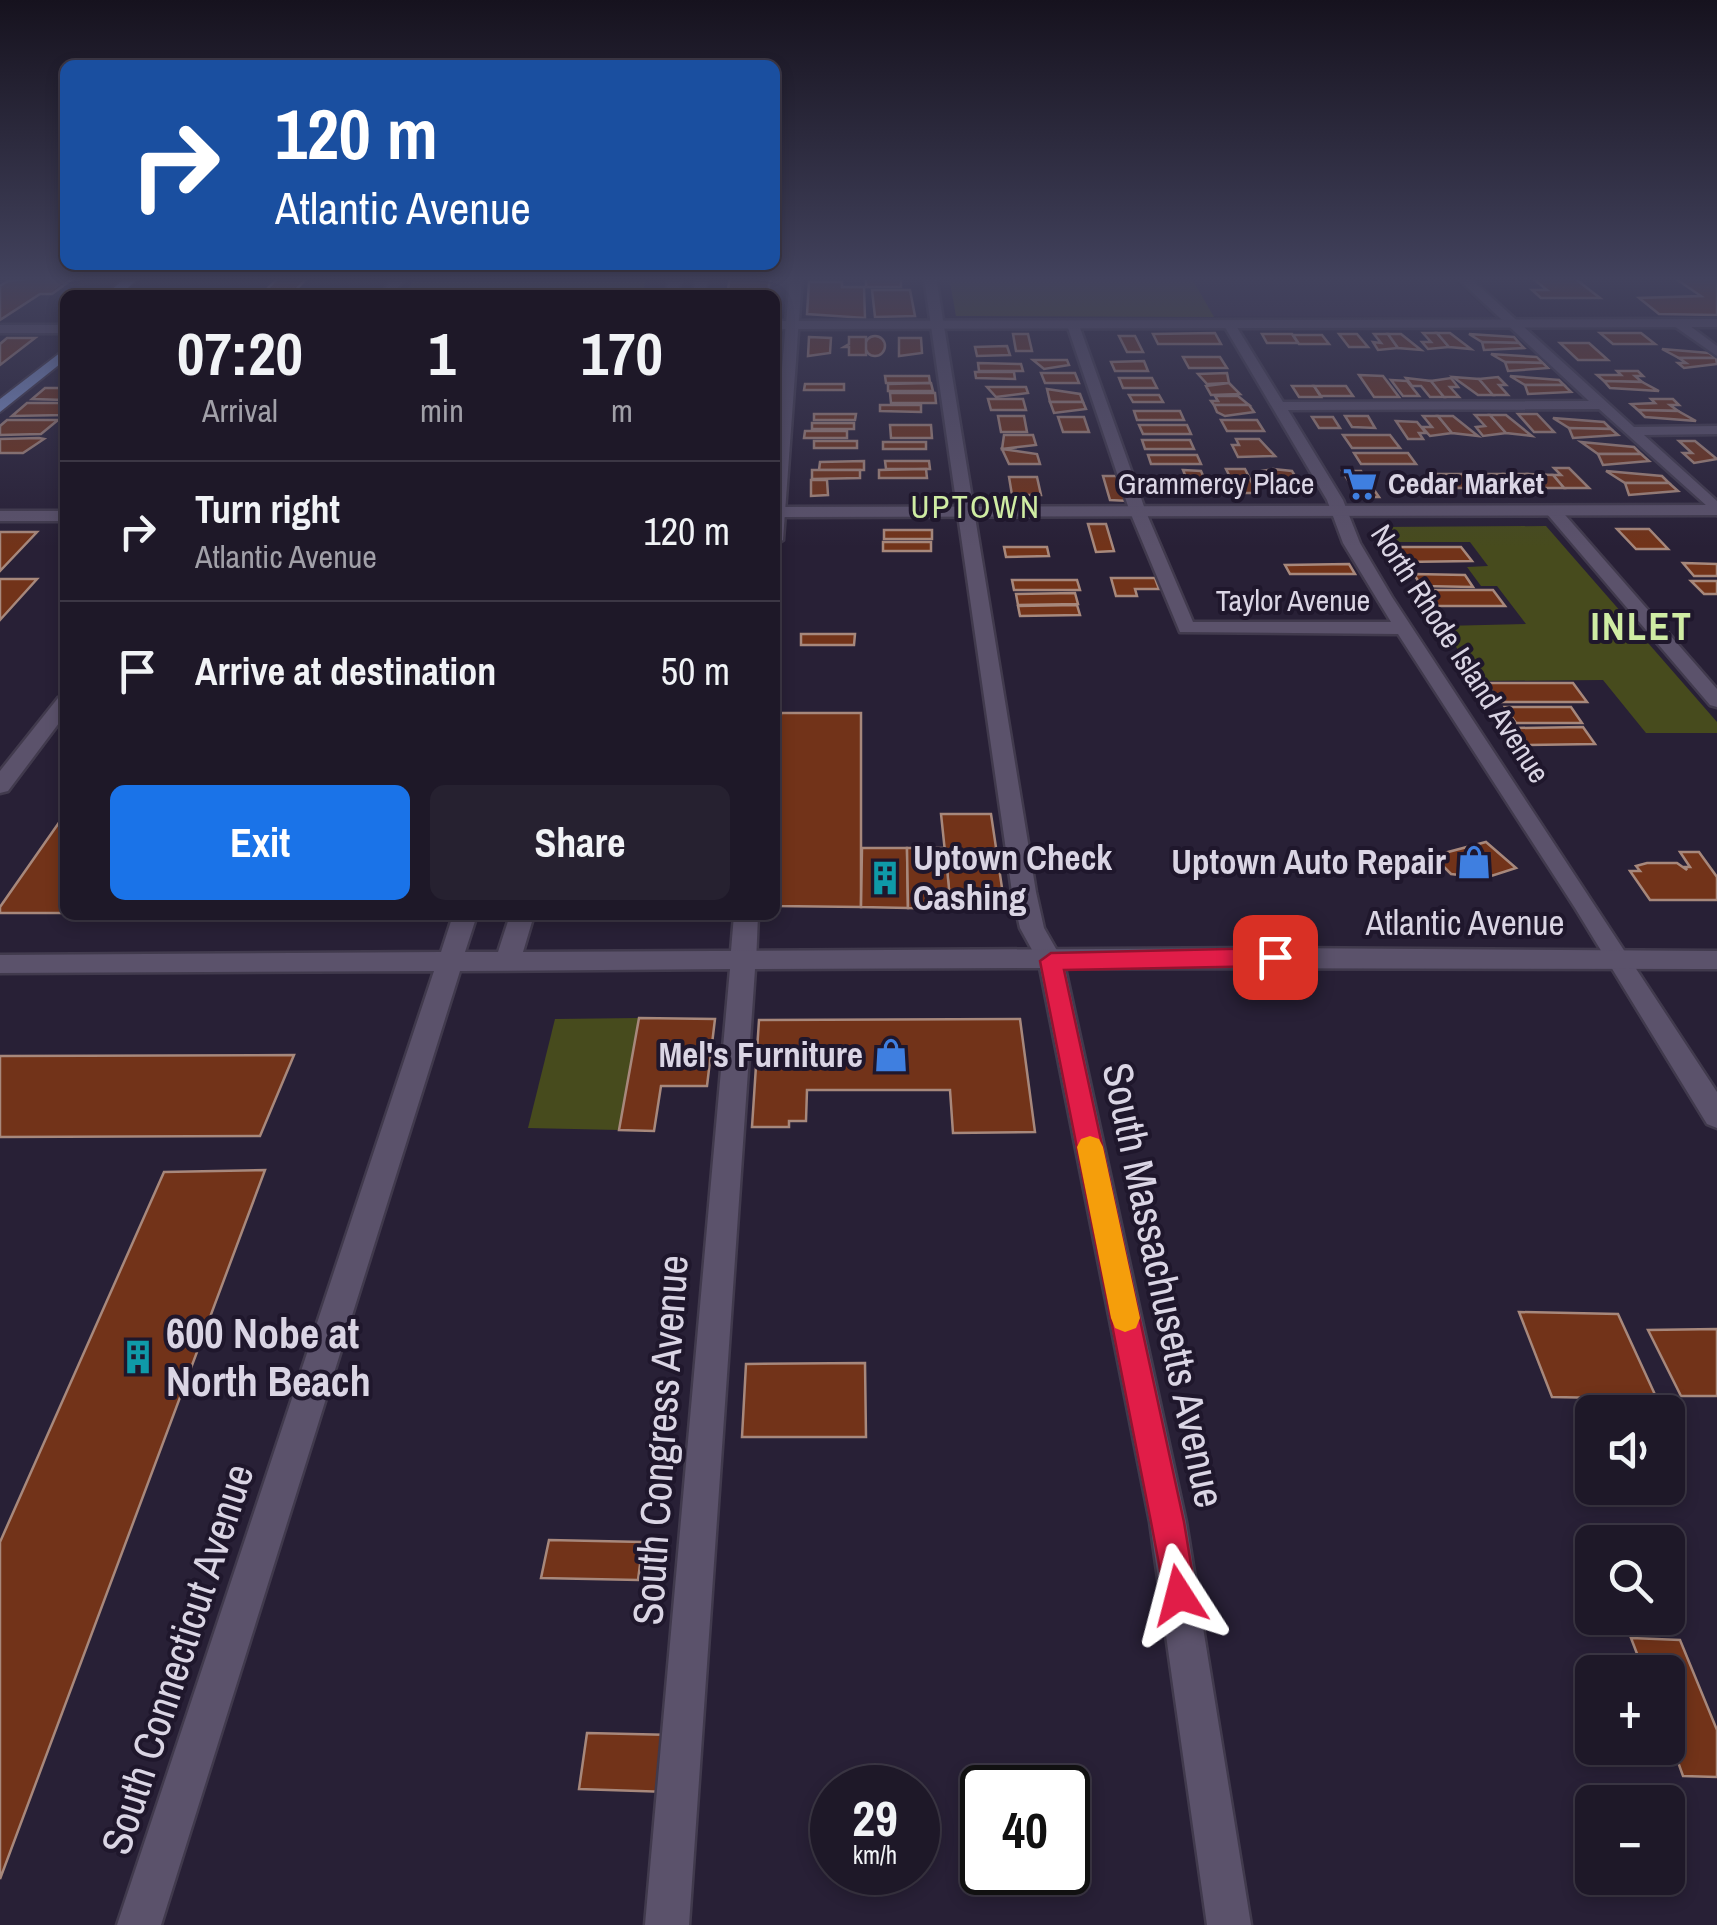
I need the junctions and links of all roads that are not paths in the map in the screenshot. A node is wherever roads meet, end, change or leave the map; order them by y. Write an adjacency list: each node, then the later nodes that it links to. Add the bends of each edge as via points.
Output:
1 (23, 367): 8 (highway)
2 (49, 367): 11 (highway)
3 (788, 367): 14 (street)
4 (943, 367): 18 (street, South Massachusetts Avenue)
5 (1088, 367): 19 (street)
6 (1254, 367): 10 (street, North Rhode Island Avenue)
7 (1562, 367): 9 (street)
8 (0, 386)
9 (1604, 404): 10 (street); 12 (street)
10 (1278, 406): 16 (street, North Rhode Island Avenue)
11 (0, 407)
12 (1631, 430): 13 (street); 15 (street)
13 (1717, 430)
14 (780, 465)
15 (1717, 510): 20 (street, Grammercy Place)
16 (1336, 511): 19 (street, Grammercy Place); 20 (street, Grammercy Place); 23 (street, North Rhode Island Avenue)
17 (780, 512): 18 (street, Grammercy Place)
18 (966, 512): 19 (street, Grammercy Place); 32 (street, South Massachusetts Avenue, via 1024,892 1032,928)
19 (1138, 512): 23 (street, Taylor Avenue, via 1186,628)
20 (1553, 512): 24 (street)
21 (0, 516): 22 (street)
22 (60, 516)
23 (1405, 628): 30 (street, North Rhode Island Avenue)
24 (1717, 702)
25 (60, 708): 26 (street)
26 (0, 786)
27 (463, 920): 33 (street, South Connecticut Avenue)
28 (520, 920): 36 (street)
29 (746, 920): 34 (street, South Congress Avenue)
30 (1622, 959): 31 (street, Atlantic Avenue); 32 (street, Atlantic Avenue); 37 (street, North Rhode Island Avenue)
31 (1717, 960)
32 (1051, 961): 34 (street, Atlantic Avenue); 40 (street, South Massachusetts Avenue, via 1168,1522)
33 (448, 963): 35 (street, Atlantic Avenue); 36 (street, Atlantic Avenue); 38 (street, South Connecticut Avenue)
34 (742, 963): 36 (street, Atlantic Avenue); 39 (street, South Congress Avenue)
35 (0, 964)
36 (507, 964)
37 (1717, 1116)
38 (138, 1925)
39 (667, 1925)
40 (1229, 1925)

